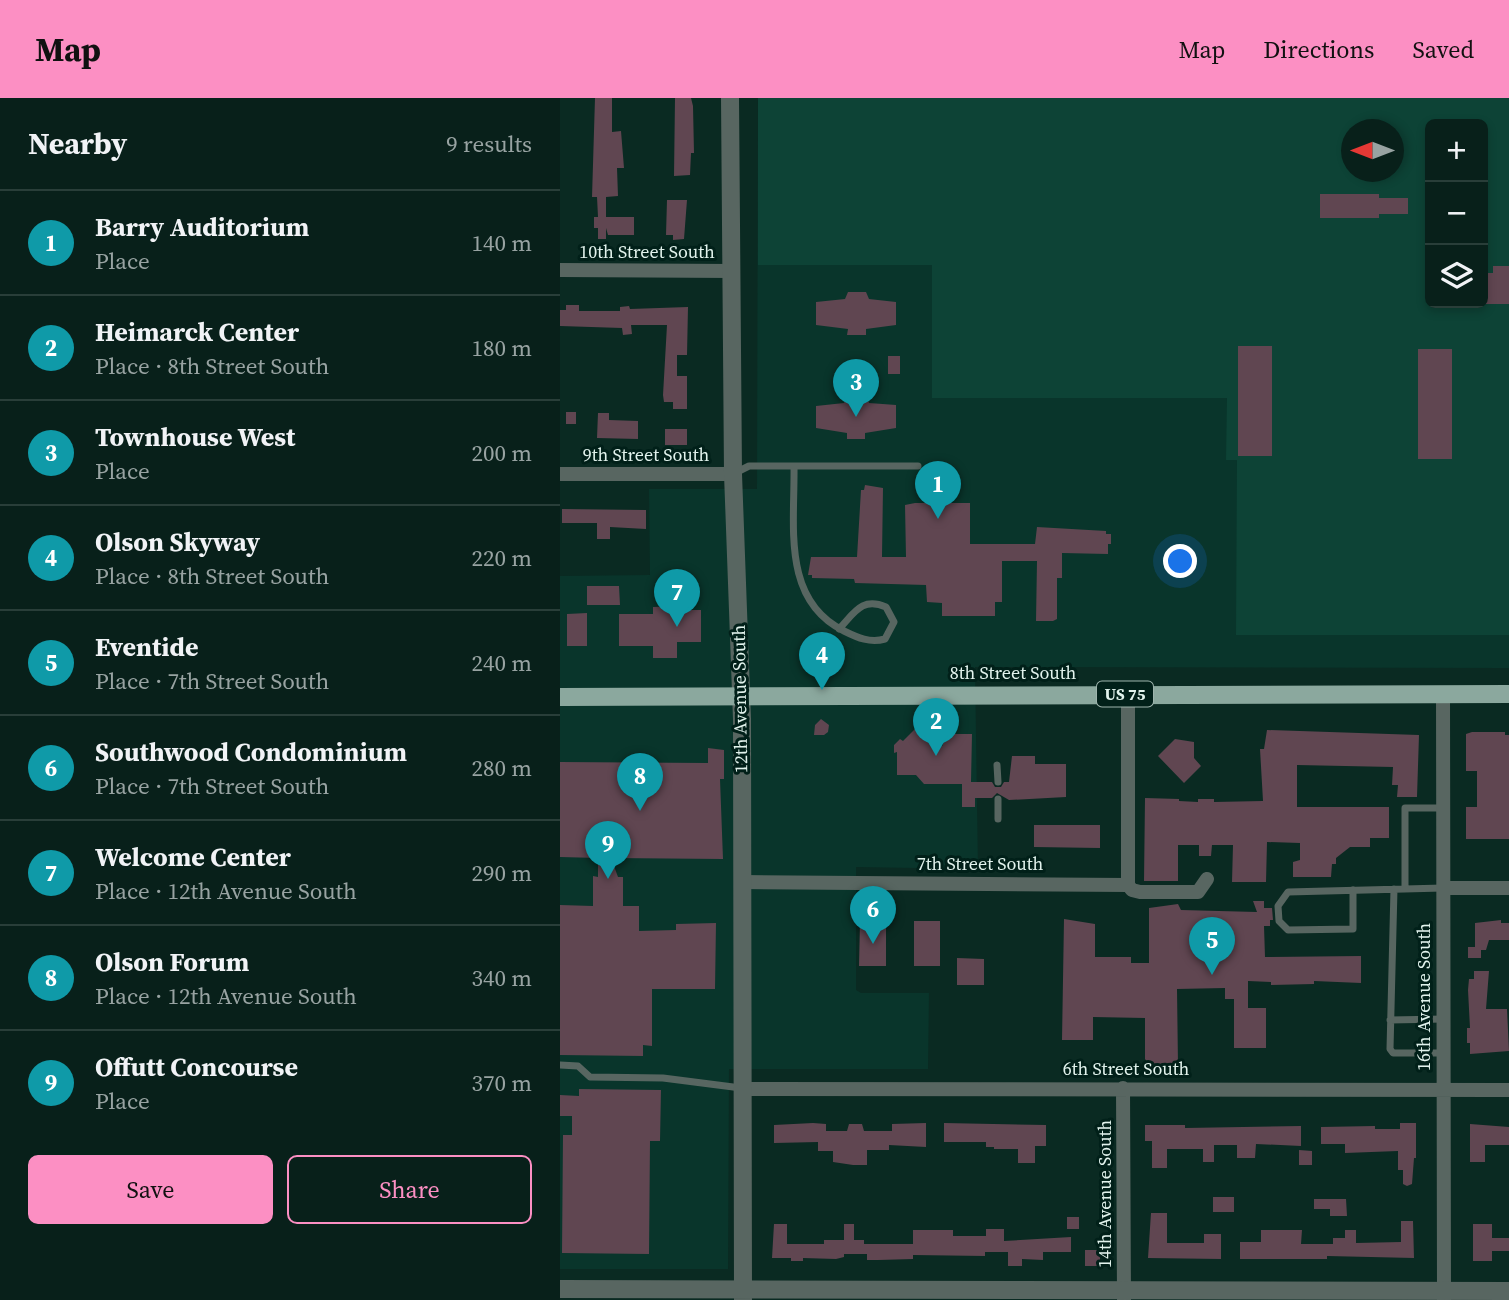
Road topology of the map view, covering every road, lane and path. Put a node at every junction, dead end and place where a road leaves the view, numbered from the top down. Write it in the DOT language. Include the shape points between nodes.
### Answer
graph roads {
  1 [pos="730,98"];
  2 [pos="560,271"];
  3 [pos="733,271"];
  4 [pos="794,466"];
  5 [pos="918,466"];
  6 [pos="560,474"];
  7 [pos="733,474"];
  8 [pos="839,629"];
  9 [pos="1443,693"];
  10 [pos="1128,694"];
  11 [pos="1509,694"];
  12 [pos="741,695"];
  13 [pos="560,697"];
  14 [pos="998,765"];
  15 [pos="998,782"];
  16 [pos="998,799"];
  17 [pos="1443,808"];
  18 [pos="998,819"];
  19 [pos="1208,879"];
  20 [pos="741,882"];
  21 [pos="1128,885"];
  22 [pos="1443,888"];
  23 [pos="1509,888"];
  24 [pos="1394,889"];
  25 [pos="1405,889"];
  26 [pos="1353,890"];
  27 [pos="1444,1019"];
  28 [pos="1390,1020"];
  29 [pos="1444,1053"];
  30 [pos="560,1065"];
  31 [pos="742,1088"];
  32 [pos="1123,1088"];
  33 [pos="1444,1089"];
  34 [pos="1509,1090"];
  35 [pos="560,1289"];
  36 [pos="1509,1292"];
  37 [pos="743,1295"];
  38 [pos="1444,1295"];
  39 [pos="1124,1296"];
  1 -- 3 [label="street, 12th Avenue South"];
  2 -- 3 [label="street, 10th Street South"];
  3 -- 7 [label="street, 12th Avenue South"];
  4 -- 5 [label="lane"];
  4 -- 7 [label="lane" via="749,466"];
  4 -- 8 [label="lane" via="798,579 817,613"];
  6 -- 7 [label="street, 9th Street South"];
  7 -- 12 [label="street, 12th Avenue South"];
  8 -- 8 [label="lane" via="874,642 885,639 894,622 886,607 873,601 863,604"];
  9 -- 10 [label="main road, 8th Street South / US 75"];
  9 -- 11 [label="main road, 8th Street South / US 75"];
  9 -- 17 [label="street, 16th Avenue South"];
  10 -- 12 [label="main road, 8th Street South / US 75"];
  10 -- 21 [label="street"];
  12 -- 13 [label="main road, 8th Street South / US 75"];
  12 -- 20 [label="street, 12th Avenue South"];
  14 -- 15 [label="lane"];
  16 -- 18 [label="lane"];
  17 -- 22 [label="street, 16th Avenue South"];
  17 -- 25 [label="lane" via="1405,807"];
  19 -- 21 [label="street, 7th Street South" via="1198,892 1140,892"];
  20 -- 21 [label="street, 7th Street South"];
  20 -- 31 [label="street, 12th Avenue South"];
  22 -- 23 [label="street"];
  22 -- 25 [label="lane"];
  22 -- 27 [label="street, 16th Avenue South"];
  24 -- 25 [label="lane"];
  24 -- 26 [label="lane"];
  24 -- 28 [label="lane"];
  26 -- 26 [label="lane" via="1286,893 1278,906 1279,921 1286,929 1353,929"];
  27 -- 28 [label="lane"];
  27 -- 29 [label="street, 16th Avenue South"];
  28 -- 29 [label="lane" via="1393,1053"];
  29 -- 33 [label="street, 16th Avenue South"];
  30 -- 31 [label="lane" via="578,1066 590,1077 663,1078"];
  31 -- 32 [label="street, 6th Street South"];
  31 -- 37 [label="street, 12th Avenue South"];
  32 -- 33 [label="street, 6th Street South"];
  32 -- 39 [label="street, 14th Avenue South"];
  33 -- 34 [label="street, 6th Street South"];
  33 -- 38 [label="street, 16th Avenue South"];
  35 -- 37 [label="street"];
  36 -- 38 [label="street"];
  37 -- 39 [label="street"];
  38 -- 39 [label="street"];
}
